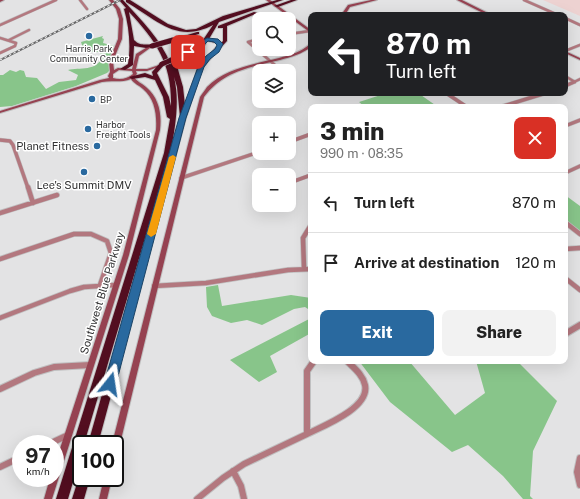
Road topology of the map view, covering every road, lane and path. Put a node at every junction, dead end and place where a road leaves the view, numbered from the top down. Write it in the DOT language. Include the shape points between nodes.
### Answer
graph roads {
  1 [pos="56,0"];
  2 [pos="80,0"];
  3 [pos="295,0"];
  4 [pos="375,0"];
  5 [pos="459,0"];
  6 [pos="524,0"];
  7 [pos="112,1"];
  8 [pos="125,1"];
  9 [pos="287,2"];
  10 [pos="274,4"];
  11 [pos="87,9"];
  12 [pos="288,10"];
  13 [pos="261,11"];
  14 [pos="345,12"];
  15 [pos="484,12"];
  16 [pos="551,12"];
  17 [pos="568,19"];
  18 [pos="218,22"];
  19 [pos="308,24"];
  20 [pos="0,25"];
  21 [pos="225,25"];
  22 [pos="580,25"];
  23 [pos="173,27"];
  24 [pos="213,29"];
  25 [pos="308,29"];
  26 [pos="29,30"];
  27 [pos="308,31"];
  28 [pos="296,33"];
  29 [pos="0,38"];
  30 [pos="9,40"];
  31 [pos="131,40"];
  32 [pos="175,40"];
  33 [pos="207,40"];
  34 [pos="580,45"];
  35 [pos="150,46"];
  36 [pos="308,47"];
  37 [pos="217,50"];
  38 [pos="568,50"];
  39 [pos="116,51"];
  40 [pos="308,52"];
  41 [pos="0,53"];
  42 [pos="568,53"];
  43 [pos="265,56"];
  44 [pos="580,59"];
  45 [pos="272,62"];
  46 [pos="160,65"];
  47 [pos="123,69"];
  48 [pos="134,70"];
  49 [pos="112,72"];
  50 [pos="132,77"];
  51 [pos="568,78"];
  52 [pos="157,79"];
  53 [pos="580,79"];
  54 [pos="113,80"];
  55 [pos="120,80"];
  56 [pos="575,82"];
  57 [pos="568,85"];
  58 [pos="81,87"];
  59 [pos="148,92"];
  60 [pos="450,96"];
  61 [pos="534,96"];
  62 [pos="462,104"];
  63 [pos="508,104"];
  64 [pos="1,111"];
  65 [pos="183,118"];
  66 [pos="580,120"];
  67 [pos="568,125"];
  68 [pos="172,129"];
  69 [pos="308,135"];
  70 [pos="296,139"];
  71 [pos="0,140"];
  72 [pos="252,154"];
  73 [pos="580,166"];
  74 [pos="568,171"];
  75 [pos="308,176"];
  76 [pos="181,178"];
  77 [pos="296,180"];
  78 [pos="57,195"];
  79 [pos="33,203"];
  80 [pos="0,213"];
  81 [pos="568,225"];
  82 [pos="308,231"];
  83 [pos="580,234"];
  84 [pos="580,248"];
  85 [pos="568,249"];
  86 [pos="0,259"];
  87 [pos="304,268"];
  88 [pos="308,268"];
  89 [pos="568,280"];
  90 [pos="100,285"];
  91 [pos="116,285"];
  92 [pos="154,286"];
  93 [pos="580,290"];
  94 [pos="0,318"];
  95 [pos="580,325"];
  96 [pos="568,332"];
  97 [pos="312,364"];
  98 [pos="351,364"];
  99 [pos="90,365"];
  100 [pos="0,389"];
  101 [pos="307,434"];
  102 [pos="69,435"];
  103 [pos="95,435"];
  104 [pos="118,435"];
  105 [pos="64,437"];
  106 [pos="580,458"];
  107 [pos="12,461"];
  108 [pos="0,467"];
  109 [pos="233,471"];
  110 [pos="580,485"];
  111 [pos="81,487"];
  112 [pos="105,487"];
  113 [pos="48,499"];
  114 [pos="62,499"];
  115 [pos="78,499"];
  116 [pos="102,499"];
  117 [pos="197,499"];
  118 [pos="244,499"];
  1 -- 20 [label="street"];
  2 -- 11 [label="street"];
  3 -- 9 [label="highway"];
  4 -- 14 [label="street" via="349,6"];
  5 -- 15 [label="street"];
  6 -- 16 [label="street"];
  7 -- 39 [label="street" via="121,19 121,32"];
  8 -- 23 [label="highway"];
  8 -- 31 [label="highway" via="130,18"];
  8 -- 65 [label="highway" via="163,42 171,57 180,87"];
  8 -- 68 [label="highway" via="158,43 166,59 174,87"];
  9 -- 10 [label="highway"];
  9 -- 12 [label="highway"];
  10 -- 12 [label="street"];
  10 -- 13 [label="highway"];
  10 -- 13 [label="highway"];
  10 -- 18 [label="highway" via="223,18"];
  10 -- 25 [label="street"];
  12 -- 19 [label="street"];
  13 -- 21 [label="highway"];
  17 -- 22 [label="street"];
  18 -- 23 [label="highway" via="195,30 184,31"];
  18 -- 24 [label="highway"];
  21 -- 24 [label="highway"];
  21 -- 37 [label="highway" via="225,41"];
  23 -- 32 [label="highway" via="180,34"];
  24 -- 32 [label="highway"];
  24 -- 33 [label="highway"];
  26 -- 30 [label="street"];
  27 -- 28 [label="street"];
  29 -- 30 [label="street"];
  30 -- 41 [label="street" via="16,44"];
  31 -- 35 [label="highway" via="135,45"];
  31 -- 47 [label="highway" via="130,63"];
  32 -- 35 [label="highway, bridge"];
  33 -- 37 [label="highway" via="218,42 220,45"];
  33 -- 46 [label="highway, bridge" via="199,47"];
  34 -- 38 [label="street"];
  35 -- 48 [label="street" via="137,55"];
  36 -- 45 [label="street"];
  37 -- 65 [label="highway" via="201,67"];
  39 -- 47 [label="street" via="115,64"];
  39 -- 49 [label="street" via="112,54"];
  40 -- 45 [label="street" via="297,57"];
  42 -- 44 [label="street"];
  43 -- 45 [label="street"];
  45 -- 76 [label="street" via="229,76 213,87 201,102"];
  46 -- 48 [label="street" via="148,70"];
  46 -- 52 [label="highway" via="154,72"];
  47 -- 48 [label="street"];
  47 -- 49 [label="street"];
  48 -- 50 [label="street" via="135,74"];
  49 -- 54 [label="street" via="110,76"];
  49 -- 58 [label="street"];
  50 -- 52 [label="highway" via="145,75"];
  50 -- 55 [label="street"];
  50 -- 59 [label="street, Southwest Blue Parkway"];
  51 -- 56 [label="street"];
  52 -- 68 [label="highway" via="168,104"];
  53 -- 56 [label="street"];
  54 -- 55 [label="street"];
  54 -- 58 [label="street" via="103,80"];
  55 -- 59 [label="street" via="135,84"];
  56 -- 57 [label="street"];
  58 -- 64 [label="street"];
  59 -- 91 [label="street, Southwest Blue Parkway" via="158,111 158,130"];
  60 -- 62 [label="street"];
  61 -- 63 [label="street"];
  65 -- 103 [label="highway"];
  66 -- 67 [label="street"];
  68 -- 114 [label="highway" via="167,153"];
  69 -- 70 [label="street"];
  71 -- 79 [label="street" via="12,143"];
  72 -- 76 [label="street"];
  73 -- 74 [label="street"];
  75 -- 77 [label="street"];
  76 -- 92 [label="street"];
  78 -- 79 [label="street"];
  79 -- 80 [label="street"];
  81 -- 83 [label="street"];
  82 -- 87 [label="street" via="304,238"];
  84 -- 85 [label="street"];
  86 -- 90 [label="street" via="74,234 96,235 107,241 111,253"];
  87 -- 88 [label="street"];
  87 -- 92 [label="street" via="201,284"];
  89 -- 93 [label="street"];
  90 -- 91 [label="street"];
  90 -- 94 [label="street" via="70,291"];
  91 -- 99 [label="street, Southwest Blue Parkway"];
  92 -- 104 [label="street"];
  95 -- 96 [label="street"];
  97 -- 101 [label="street" via="307,371"];
  98 -- 101 [label="street" via="365,384 366,390 361,403 353,410"];
  99 -- 100 [label="street" via="54,367 29,375"];
  99 -- 102 [label="street, Southwest Blue Parkway"];
  101 -- 109 [label="street"];
  102 -- 105 [label="street"];
  102 -- 113 [label="street, Southwest Blue Parkway"];
  106 -- 110 [label="street"];
  107 -- 108 [label="street"];
  109 -- 117 [label="street"];
  109 -- 118 [label="street"];
  111 -- 115 [label="highway"];
  112 -- 116 [label="street"];
}
